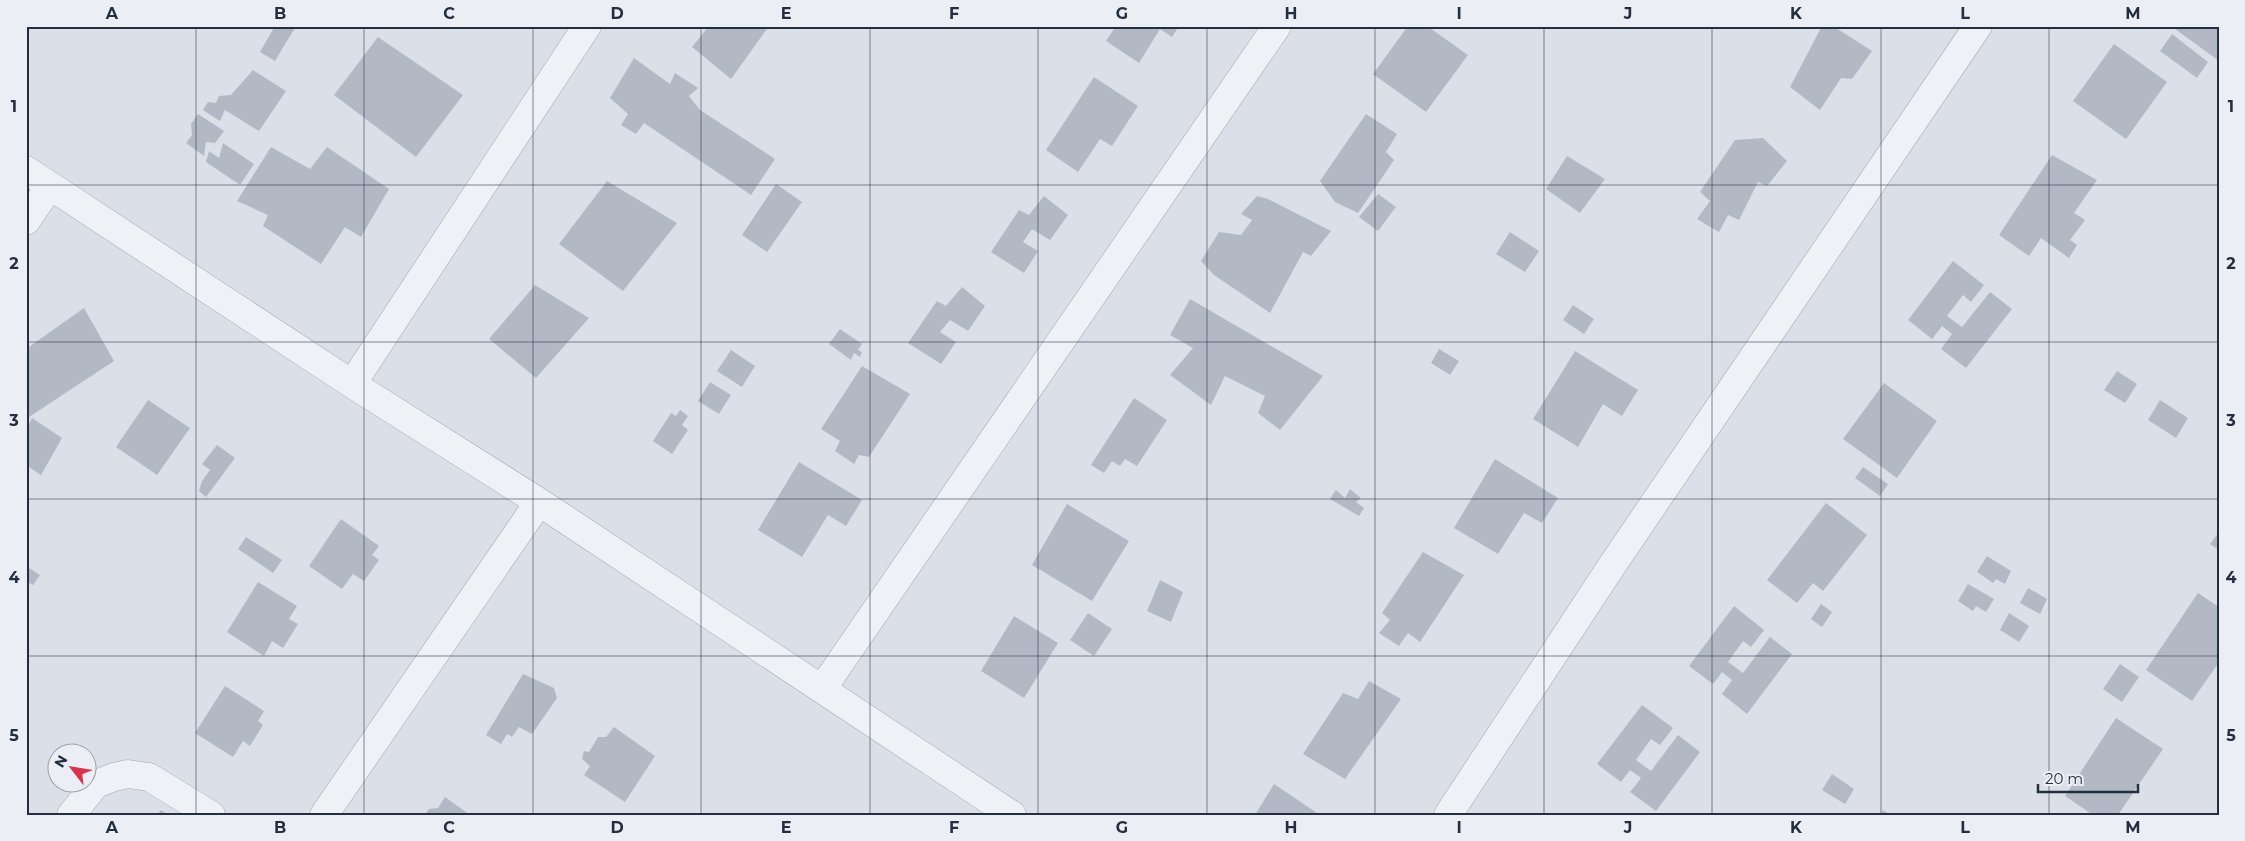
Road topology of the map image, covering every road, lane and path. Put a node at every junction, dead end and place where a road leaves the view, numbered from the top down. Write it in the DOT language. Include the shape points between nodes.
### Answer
graph roads {
  1 [pos="588,26"];
  2 [pos="1277,26"];
  3 [pos="1978,26"];
  4 [pos="26,170"];
  5 [pos="50,186"];
  6 [pos="26,221"];
  7 [pos="352,384"];
  8 [pos="539,502"];
  9 [pos="822,689"];
  10 [pos="71,815"];
  11 [pos="211,815"];
  12 [pos="324,815"];
  13 [pos="1012,815"];
  14 [pos="1448,815"];
  1 -- 7 [label="street"];
  2 -- 9 [label="street"];
  3 -- 14 [label="street" via="1611,567"];
  4 -- 5 [label="street"];
  5 -- 6 [label="street"];
  5 -- 7 [label="street"];
  7 -- 8 [label="street"];
  8 -- 9 [label="street"];
  8 -- 12 [label="street"];
  9 -- 13 [label="street"];
  10 -- 11 [label="street" via="96,784 128,774 149,777"];
}
